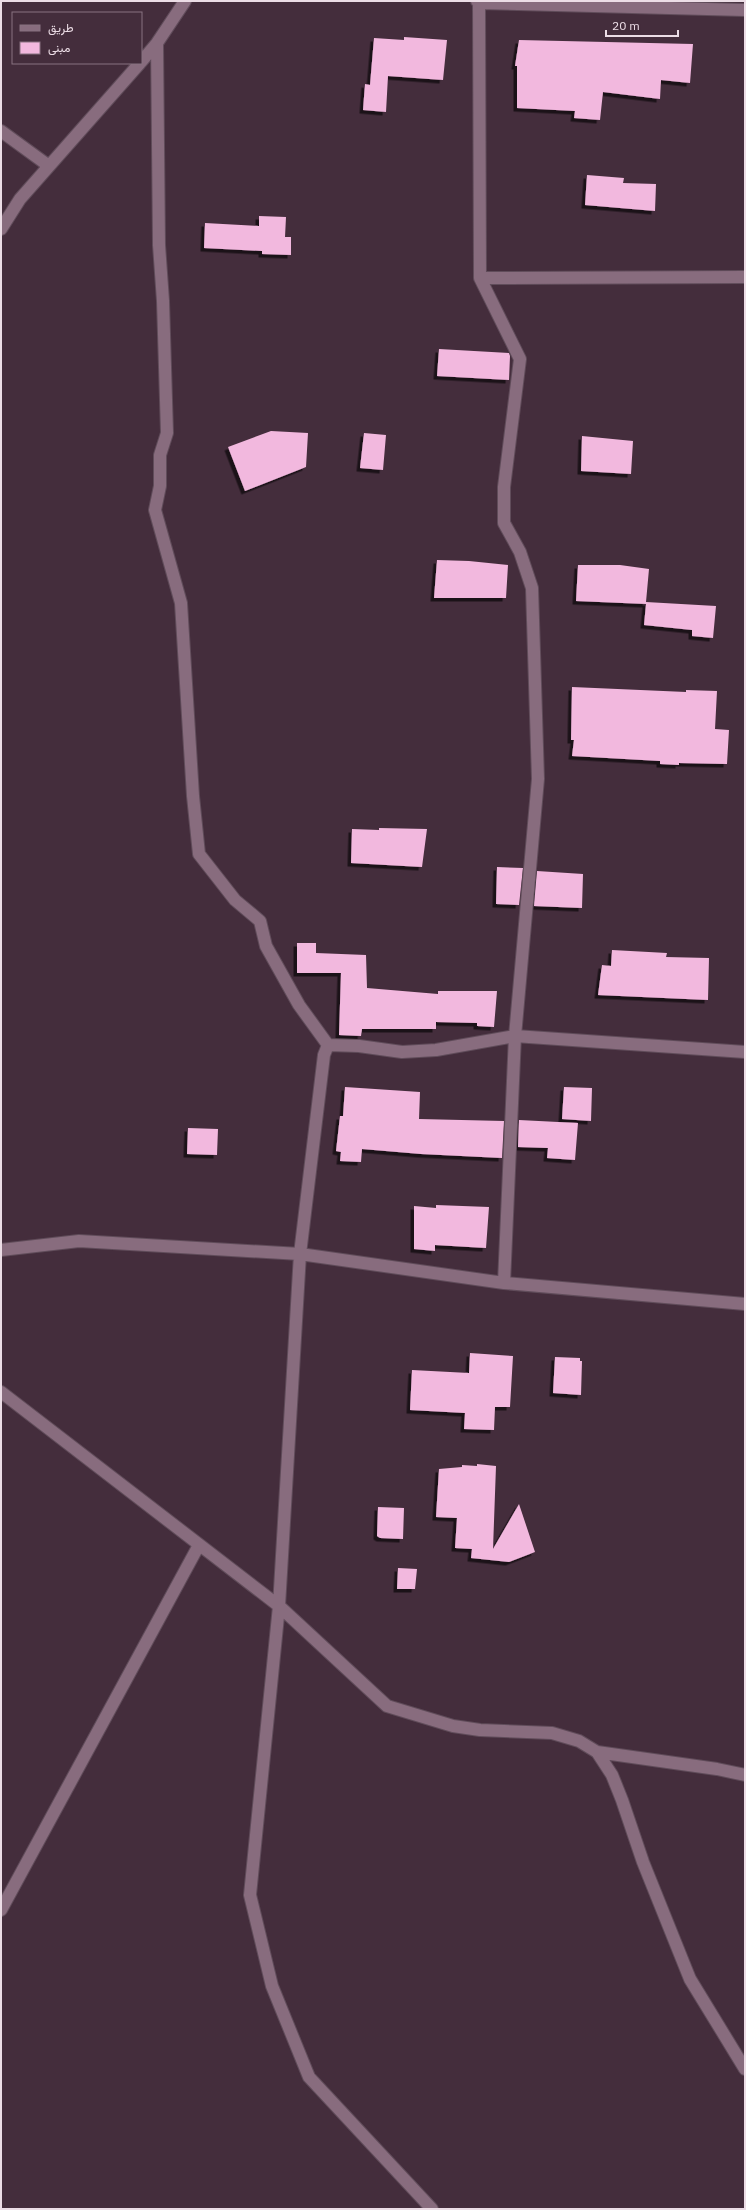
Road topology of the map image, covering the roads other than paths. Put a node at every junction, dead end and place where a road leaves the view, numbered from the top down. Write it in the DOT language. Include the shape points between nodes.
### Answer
graph roads {
  1 [pos="185,1"];
  2 [pos="478,2"];
  3 [pos="745,10"];
  4 [pos="158,44"];
  5 [pos="142,62"];
  6 [pos="140,64"];
  7 [pos="1,131"];
  8 [pos="49,166"];
  9 [pos="1,229"];
  10 [pos="745,277"];
  11 [pos="480,278"];
  12 [pos="515,1036"];
  13 [pos="328,1045"];
  14 [pos="745,1052"];
  15 [pos="1,1250"];
  16 [pos="300,1254"];
  17 [pos="504,1283"];
  18 [pos="745,1304"];
  19 [pos="1,1392"];
  20 [pos="199,1545"];
  21 [pos="279,1606"];
  22 [pos="597,1752"];
  23 [pos="745,1775"];
  24 [pos="1,1910"];
  25 [pos="745,2069"];
  26 [pos="432,2209"];
  1 -- 4 [label="street"];
  2 -- 3 [label="street"];
  2 -- 11 [label="street"];
  4 -- 5 [label="street"];
  4 -- 13 [label="street" via="159,245 167,433 160,455 160,486 155,510 181,603 199,854 235,900 260,921 266,946 299,1005"];
  6 -- 8 [label="street"];
  7 -- 8 [label="street"];
  8 -- 9 [label="street" via="20,199"];
  10 -- 11 [label="street"];
  11 -- 12 [label="street" via="520,359 504,488 504,523 520,552 532,588 534,624 538,779"];
  12 -- 13 [label="street" via="436,1050 402,1052 360,1046"];
  12 -- 14 [label="street"];
  12 -- 17 [label="street"];
  13 -- 16 [label="street" via="324,1055"];
  15 -- 16 [label="street" via="79,1241"];
  16 -- 17 [label="street"];
  16 -- 21 [label="street"];
  17 -- 18 [label="street"];
  19 -- 20 [label="street"];
  20 -- 21 [label="street"];
  20 -- 24 [label="street"];
  21 -- 22 [label="street" via="387,1706 453,1726 480,1730 552,1733 579,1741"];
  21 -- 26 [label="street" via="250,1895 272,1986 309,2077"];
  22 -- 23 [label="street"];
  22 -- 25 [label="street" via="612,1775 620,1794 643,1862 690,1979"];
}
